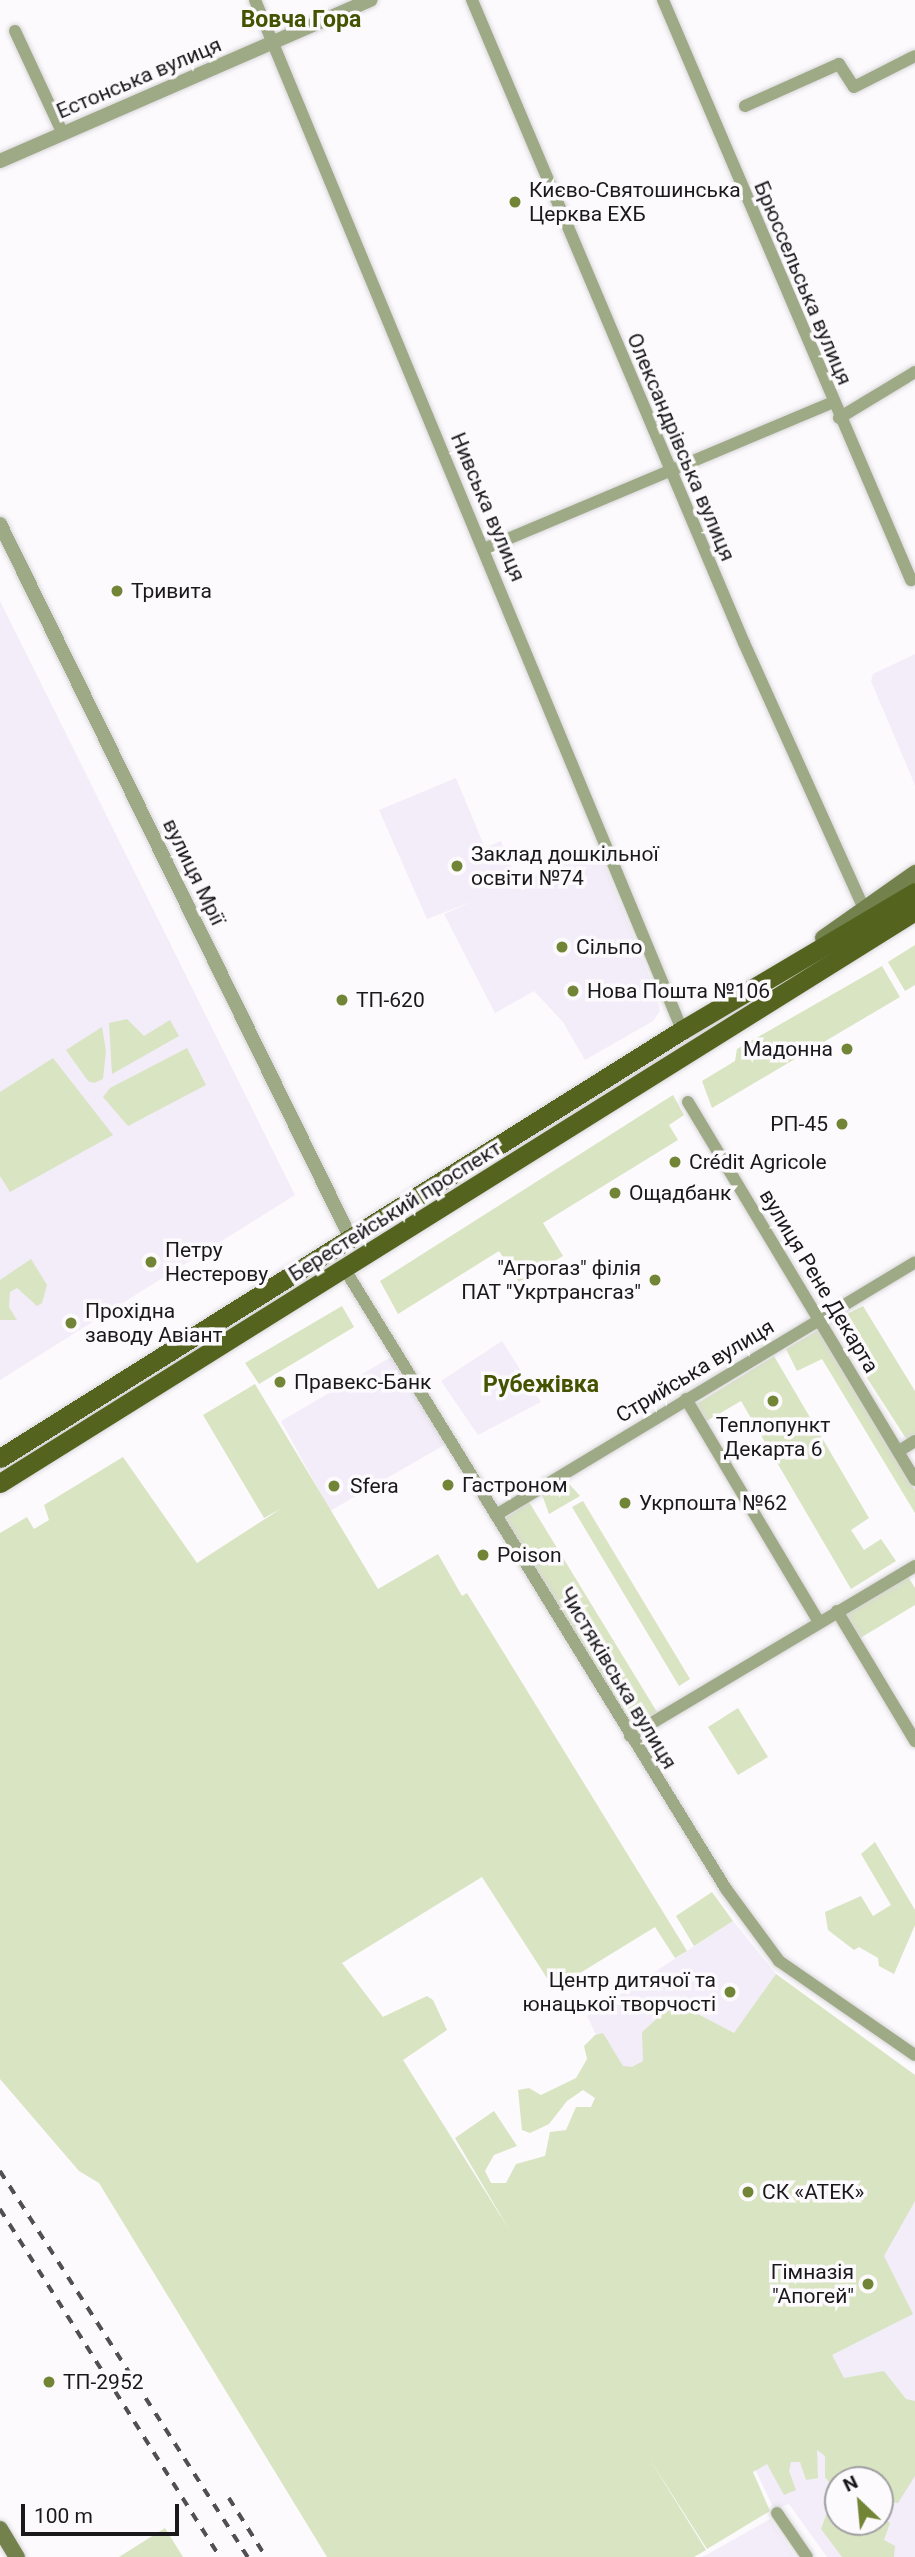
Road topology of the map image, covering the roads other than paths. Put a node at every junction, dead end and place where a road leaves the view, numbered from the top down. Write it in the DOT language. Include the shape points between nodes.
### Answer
graph roads {
  1 [pos="255,0"];
  2 [pos="371,0"];
  3 [pos="472,0"];
  4 [pos="663,0"];
  5 [pos="15,32"];
  6 [pos="273,43"];
  7 [pos="915,56"];
  8 [pos="745,106"];
  9 [pos="63,134"];
  10 [pos="0,161"];
  11 [pos="915,372"];
  12 [pos="832,403"];
  13 [pos="839,418"];
  14 [pos="669,470"];
  15 [pos="0,524"];
  16 [pos="484,549"];
  17 [pos="911,571"];
  18 [pos="915,873"];
  19 [pos="915,892"];
  20 [pos="915,911"];
  21 [pos="877,916"];
  22 [pos="915,922"];
  23 [pos="814,978"];
  24 [pos="682,1030"];
  25 [pos="688,1102"];
  26 [pos="351,1239"];
  27 [pos="915,1262"];
  28 [pos="344,1268"];
  29 [pos="820,1319"];
  30 [pos="686,1399"];
  31 [pos="915,1441"];
  32 [pos="899,1451"];
  33 [pos="0,1458"];
  34 [pos="915,1480"];
  35 [pos="0,1483"];
  36 [pos="496,1515"];
  37 [pos="915,1566"];
  38 [pos="837,1611"];
  39 [pos="819,1622"];
  40 [pos="630,1736"];
  41 [pos="915,1741"];
  42 [pos="915,2055"];
  43 [pos="777,2513"];
  44 [pos="0,2529"];
  45 [pos="17,2557"];
  46 [pos="807,2557"];
  1 -- 6 [label="street, Нивська вулиця"];
  2 -- 6 [label="street, Естонська вулиця"];
  3 -- 14 [label="street, Олександрівська вулиця"];
  4 -- 12 [label="street, Брюссельська вулиця"];
  5 -- 9 [label="street"];
  6 -- 9 [label="street, Естонська вулиця"];
  6 -- 16 [label="street, Нивська вулиця"];
  7 -- 8 [label="street" via="855,87 839,64"];
  9 -- 10 [label="street, Естонська вулиця"];
  11 -- 13 [label="street"];
  12 -- 13 [label="street, Брюссельська вулиця"];
  12 -- 14 [label="street"];
  13 -- 17 [label="street, Брюссельська вулиця"];
  14 -- 16 [label="street"];
  14 -- 21 [label="street, Олександрівська вулиця"];
  15 -- 26 [label="street, вулиця Мрії"];
  16 -- 24 [label="street, Нивська вулиця"];
  18 -- 21 [label="main road, Берестейський проспект"];
  19 -- 21 [label="main road, Берестейський проспект"];
  20 -- 21 [label="main road, Берестейський проспект"];
  21 -- 23 [label="main road, Берестейський проспект"];
  21 -- 24 [label="main road, Берестейський проспект"];
  22 -- 23 [label="main road, Берестейський проспект"];
  23 -- 28 [label="main road, Берестейський проспект"];
  24 -- 26 [label="main road, Берестейський проспект"];
  25 -- 29 [label="street, вулиця Рене Декарта"];
  26 -- 33 [label="main road, Берестейський проспект"];
  27 -- 29 [label="street, Стрийська вулиця"];
  28 -- 35 [label="main road, Берестейський проспект"];
  28 -- 36 [label="street, Чистяківська вулиця"];
  29 -- 30 [label="street, Стрийська вулиця"];
  29 -- 32 [label="street, вулиця Рене Декарта"];
  30 -- 36 [label="street, Стрийська вулиця"];
  30 -- 39 [label="street"];
  31 -- 32 [label="street"];
  32 -- 34 [label="street, вулиця Рене Декарта"];
  36 -- 40 [label="street, Чистяківська вулиця"];
  37 -- 38 [label="street"];
  38 -- 39 [label="street"];
  38 -- 41 [label="street"];
  39 -- 40 [label="street"];
  40 -- 42 [label="street, Чистяківська вулиця" via="726,1889 779,1961"];
  43 -- 46 [label="street"];
  44 -- 45 [label="main road"];
}
